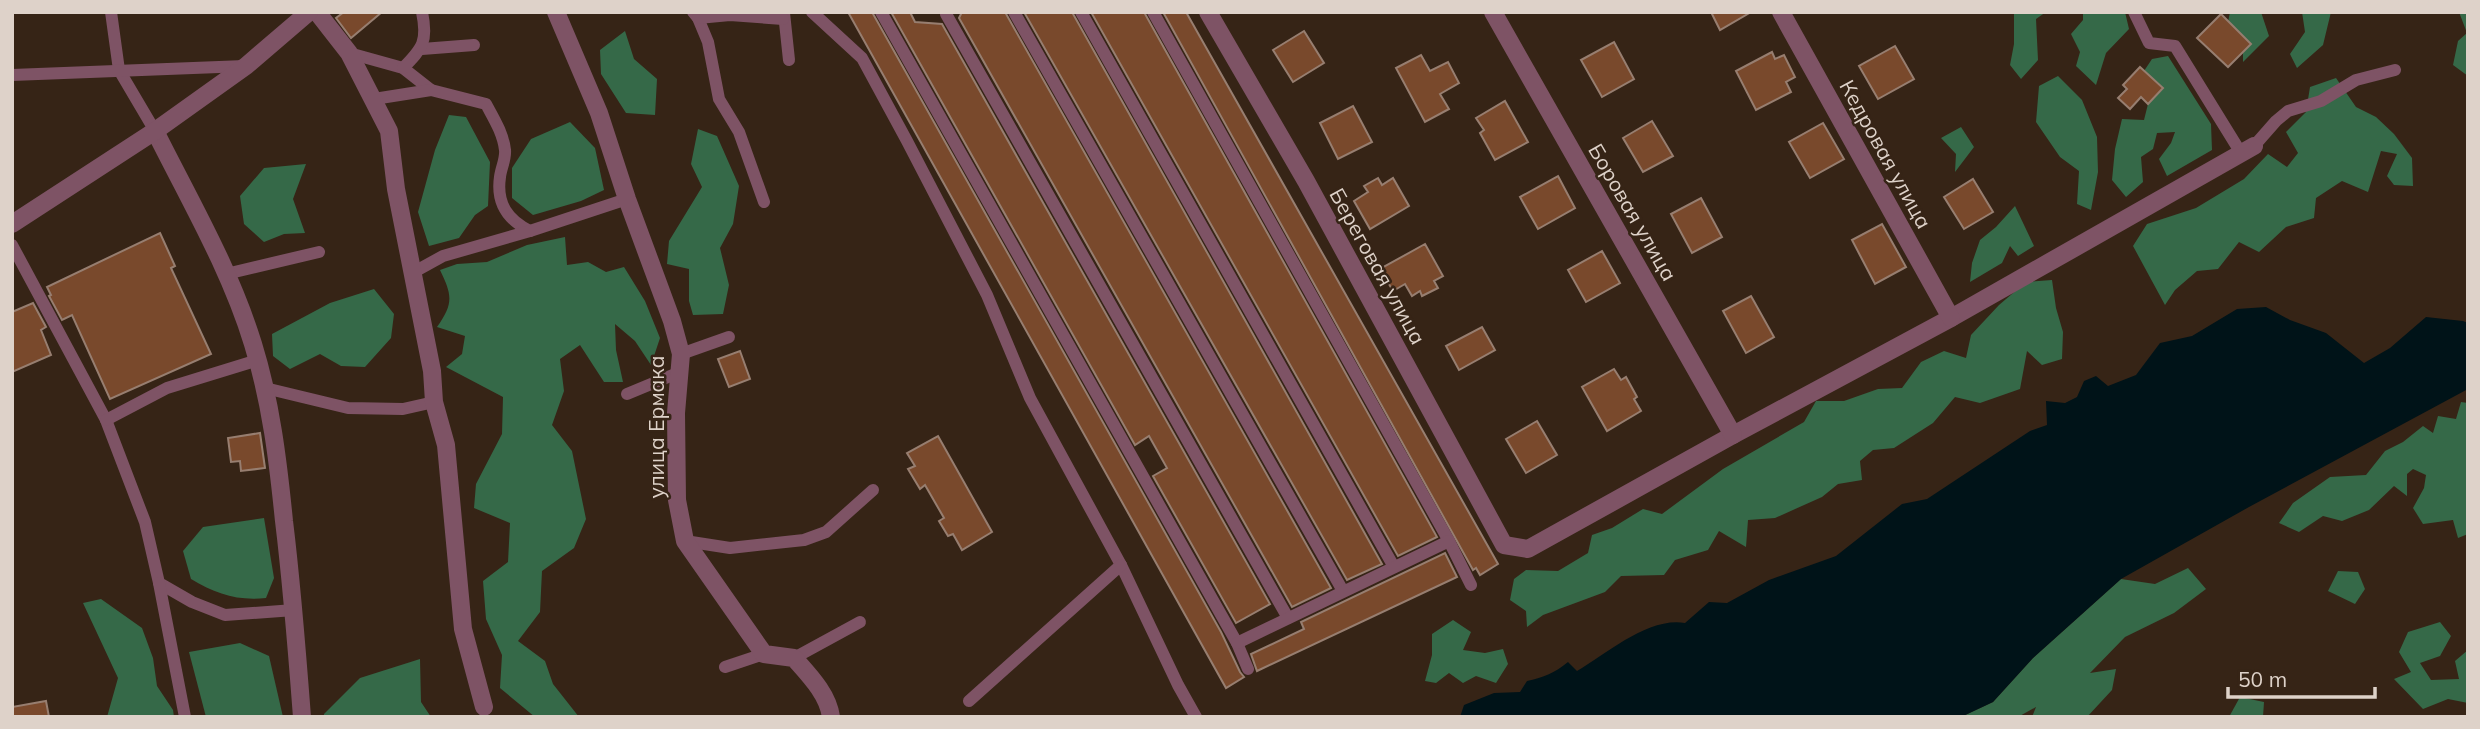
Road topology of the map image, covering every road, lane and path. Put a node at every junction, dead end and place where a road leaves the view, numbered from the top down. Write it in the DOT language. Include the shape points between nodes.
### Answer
graph roads {
  1 [pos="111,12"];
  2 [pos="309,12"];
  3 [pos="317,12"];
  4 [pos="422,12"];
  5 [pos="556,12"];
  6 [pos="812,12"];
  7 [pos="881,12"];
  8 [pos="1014,12"];
  9 [pos="1081,12"];
  10 [pos="1153,12"];
  11 [pos="1208,12"];
  12 [pos="1493,12"];
  13 [pos="1781,12"];
  14 [pos="2134,12"];
  15 [pos="945,13"];
  16 [pos="696,15"];
  17 [pos="784,15"];
  18 [pos="474,45"];
  19 [pos="422,49"];
  20 [pos="349,54"];
  21 [pos="789,60"];
  22 [pos="246,66"];
  23 [pos="403,68"];
  24 [pos="119,70"];
  25 [pos="2395,70"];
  26 [pos="12,75"];
  27 [pos="431,90"];
  28 [pos="374,99"];
  29 [pos="155,131"];
  30 [pos="2248,149"];
  31 [pos="627,199"];
  32 [pos="764,202"];
  33 [pos="12,224"];
  34 [pos="530,231"];
  35 [pos="12,245"];
  36 [pos="319,252"];
  37 [pos="414,272"];
  38 [pos="226,274"];
  39 [pos="1951,318"];
  40 [pos="729,337"];
  41 [pos="258,360"];
  42 [pos="681,363"];
  43 [pos="265,388"];
  44 [pos="627,394"];
  45 [pos="434,402"];
  46 [pos="106,420"];
  47 [pos="1733,435"];
  48 [pos="873,490"];
  49 [pos="685,541"];
  50 [pos="1449,541"];
  51 [pos="1121,565"];
  52 [pos="1394,567"];
  53 [pos="159,583"];
  54 [pos="1471,584"];
  55 [pos="1343,592"];
  56 [pos="294,610"];
  57 [pos="1288,618"];
  58 [pos="860,622"];
  59 [pos="1237,643"];
  60 [pos="764,654"];
  61 [pos="794,658"];
  62 [pos="725,667"];
  63 [pos="1248,669"];
  64 [pos="969,701"];
  65 [pos="484,707"];
  66 [pos="185,717"];
  67 [pos="302,717"];
  68 [pos="831,717"];
  69 [pos="1196,717"];
  1 -- 24 [label="lane"];
  2 -- 22 [label="street"];
  3 -- 20 [label="street"];
  4 -- 19 [label="lane"];
  5 -- 31 [label="street, улица Ермака" via="599,113"];
  6 -- 51 [label="lane" via="862,58 982,283 1030,398"];
  7 -- 59 [label="lane"];
  8 -- 55 [label="lane"];
  9 -- 52 [label="lane"];
  10 -- 50 [label="lane"];
  11 -- 47 [label="street, Береговая улица" via="1306,181 1504,545 1528,549"];
  12 -- 47 [label="street, Боровая улица"];
  13 -- 39 [label="street, Кедровая улица"];
  14 -- 30 [label="lane" via="2149,43 2175,46"];
  15 -- 57 [label="lane"];
  16 -- 17 [label="lane"];
  16 -- 32 [label="lane" via="708,42 719,99 739,132"];
  17 -- 21 [label="lane"];
  18 -- 19 [label="lane"];
  19 -- 23 [label="lane"];
  20 -- 23 [label="lane"];
  20 -- 28 [label="street"];
  22 -- 24 [label="lane"];
  22 -- 29 [label="street"];
  23 -- 27 [label="lane"];
  24 -- 26 [label="lane"];
  24 -- 29 [label="lane"];
  25 -- 30 [label="lane" via="2356,80 2321,101 2288,111"];
  27 -- 28 [label="lane"];
  27 -- 34 [label="lane" via="486,104 506,153 499,180 502,205 513,222"];
  28 -- 37 [label="street" via="389,131"];
  29 -- 33 [label="street"];
  29 -- 38 [label="street"];
  30 -- 39 [label="street"];
  31 -- 34 [label="lane"];
  31 -- 42 [label="street, улица Ермака" via="672,321"];
  34 -- 37 [label="lane" via="443,256"];
  35 -- 46 [label="lane"];
  36 -- 38 [label="lane"];
  37 -- 45 [label="street"];
  38 -- 41 [label="street"];
  39 -- 47 [label="street"];
  40 -- 42 [label="lane"];
  41 -- 43 [label="street"];
  41 -- 46 [label="lane" via="167,388"];
  42 -- 44 [label="lane"];
  42 -- 49 [label="street, улица Ермака" via="676,413 677,500"];
  43 -- 45 [label="lane" via="348,408 403,409"];
  43 -- 56 [label="street" via="275,435"];
  45 -- 65 [label="street" via="446,445 463,629"];
  46 -- 53 [label="lane" via="145,522"];
  48 -- 49 [label="lane" via="827,532 804,540 730,548"];
  49 -- 60 [label="street, улица Ермака"];
  50 -- 52 [label="lane"];
  50 -- 54 [label="lane"];
  51 -- 64 [label="lane"];
  51 -- 69 [label="lane"];
  52 -- 55 [label="lane"];
  53 -- 56 [label="lane" via="225,615"];
  53 -- 66 [label="lane"];
  55 -- 57 [label="lane"];
  56 -- 67 [label="street"];
  57 -- 59 [label="lane"];
  58 -- 61 [label="lane"];
  59 -- 63 [label="lane"];
  60 -- 61 [label="street"];
  60 -- 62 [label="lane"];
  61 -- 68 [label="street" via="816,683"];
}
